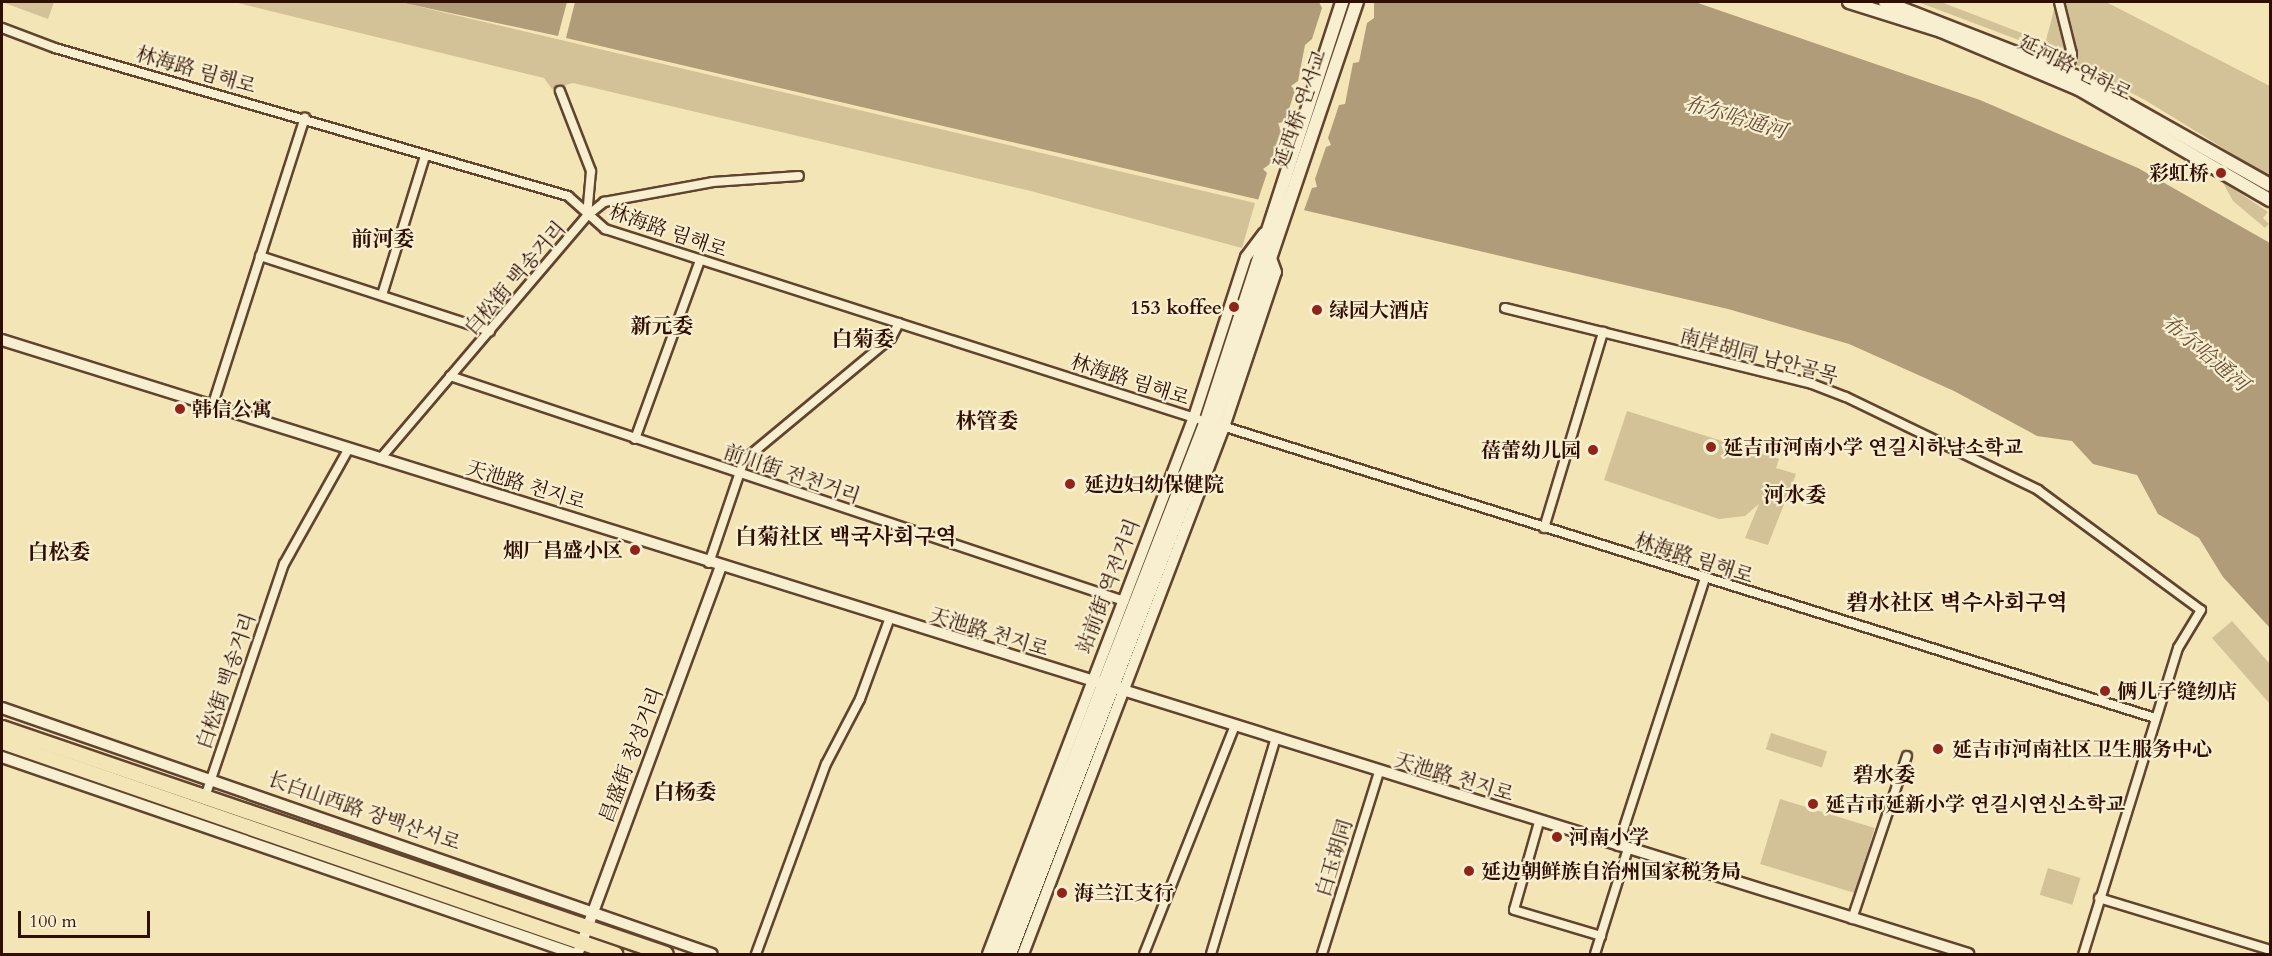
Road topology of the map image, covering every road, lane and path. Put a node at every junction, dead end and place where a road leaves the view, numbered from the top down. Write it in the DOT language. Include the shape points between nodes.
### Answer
graph roads {
  1 [pos="1342,2"];
  2 [pos="1357,2"];
  3 [pos="1849,2"];
  4 [pos="1885,2"];
  5 [pos="2059,2"];
  6 [pos="2,28"];
  7 [pos="2068,73"];
  8 [pos="560,91"];
  9 [pos="305,118"];
  10 [pos="425,156"];
  11 [pos="799,176"];
  12 [pos="2270,185"];
  13 [pos="2271,200"];
  14 [pos="587,216"];
  15 [pos="1281,228"];
  16 [pos="1266,229"];
  17 [pos="260,256"];
  18 [pos="700,260"];
  19 [pos="382,295"];
  20 [pos="1504,308"];
  21 [pos="899,323"];
  22 [pos="490,331"];
  23 [pos="1603,332"];
  24 [pos="2,340"];
  25 [pos="450,376"];
  26 [pos="212,407"];
  27 [pos="1210,422"];
  28 [pos="636,439"];
  29 [pos="348,450"];
  30 [pos="380,459"];
  31 [pos="737,472"];
  32 [pos="1544,528"];
  33 [pos="709,563"];
  34 [pos="720,568"];
  35 [pos="1706,579"];
  36 [pos="1124,601"];
  37 [pos="889,620"];
  38 [pos="1107,688"];
  39 [pos="2,708"];
  40 [pos="2155,718"];
  41 [pos="2,728"];
  42 [pos="1234,728"];
  43 [pos="1275,740"];
  44 [pos="2,742"];
  45 [pos="1907,756"];
  46 [pos="2,757"];
  47 [pos="1379,772"];
  48 [pos="211,779"];
  49 [pos="205,797"];
  50 [pos="1539,822"];
  51 [pos="1623,848"];
  52 [pos="2099,898"];
  53 [pos="591,910"];
  54 [pos="1852,919"];
  55 [pos="587,927"];
  56 [pos="1601,936"];
  57 [pos="2271,950"];
  58 [pos="578,951"];
  59 [pos="615,954"];
  60 [pos="666,954"];
  61 [pos="712,954"];
  62 [pos="756,954"];
  63 [pos="988,954"];
  64 [pos="998,954"];
  65 [pos="1010,954"];
  66 [pos="1023,954"];
  67 [pos="1144,954"];
  68 [pos="1211,954"];
  69 [pos="1322,954"];
  70 [pos="1595,954"];
  71 [pos="1968,954"];
  72 [pos="2083,954"];
  1 -- 16 [label="main road, 延西桥 연서교"];
  2 -- 15 [label="main road, 延西桥 연서교"];
  3 -- 13 [label="main road, 延河路 연하로" via="1941,31 2079,89"];
  4 -- 7 [label="main road, 延河路 연하로"];
  5 -- 7 [label="street" via="2072,54"];
  6 -- 9 [label="street, 林海路 림해로"];
  7 -- 12 [label="main road, 延河路 연하로"];
  8 -- 14 [label="street, 白松街 백송거리" via="591,171"];
  9 -- 10 [label="street, 林海路 림해로"];
  9 -- 17 [label="street"];
  10 -- 14 [label="street, 林海路 림해로" via="568,196"];
  10 -- 19 [label="street"];
  11 -- 14 [label="street" via="713,182 615,200 599,204"];
  14 -- 18 [label="street, 林海路 림해로" via="605,229"];
  14 -- 22 [label="street, 白松街 백송거리"];
  15 -- 27 [label="main road, 站前街 역전거리"];
  16 -- 27 [label="main road, 站前街 역전거리"];
  17 -- 19 [label="street"];
  17 -- 26 [label="street"];
  18 -- 21 [label="street, 林海路 림해로"];
  18 -- 28 [label="street"];
  19 -- 22 [label="street"];
  20 -- 23 [label="street, 南岸胡同 남안골목"];
  21 -- 27 [label="street, 林海路 림해로"];
  21 -- 31 [label="street" via="891,338 749,456"];
  22 -- 25 [label="street, 白松街 백송거리"];
  23 -- 32 [label="street"];
  23 -- 40 [label="street, 南岸胡同 남안골목" via="1812,384 1906,423 2038,490 2202,610 2184,634"];
  24 -- 26 [label="street, 天池路 천지로"];
  25 -- 28 [label="street, 前川街 전천거리"];
  25 -- 30 [label="street, 白松街 백송거리"];
  26 -- 29 [label="street, 天池路 천지로"];
  27 -- 32 [label="street, 林海路 림해로"];
  27 -- 36 [label="street, 站前街 역전거리"];
  27 -- 38 [label="main road, 站前街 역전거리"];
  28 -- 31 [label="street, 前川街 전천거리"];
  29 -- 30 [label="street, 天池路 천지로"];
  29 -- 48 [label="street, 白松街 백송거리" via="284,564"];
  30 -- 33 [label="street, 天池路 천지로"];
  31 -- 33 [label="street"];
  31 -- 36 [label="street, 前川街 전천거리"];
  32 -- 35 [label="street, 林海路 림해로"];
  33 -- 34 [label="street, 天池路 천지로"];
  34 -- 37 [label="street, 天池路 천지로"];
  34 -- 53 [label="street, 昌盛街 창성거리"];
  35 -- 40 [label="street, 林海路 림해로"];
  35 -- 51 [label="street"];
  36 -- 38 [label="street, 站前街 역전거리"];
  37 -- 38 [label="street, 天池路 천지로"];
  37 -- 62 [label="street" via="860,699 826,764"];
  38 -- 42 [label="street, 天池路 천지로"];
  38 -- 63 [label="street, 站前街 역전거리"];
  38 -- 64 [label="main road, 站前街 역전거리"];
  38 -- 65 [label="main road, 站前街 역전거리"];
  38 -- 66 [label="street, 站前街 역전거리"];
  39 -- 48 [label="street, 长白山西路 장백산서로"];
  40 -- 52 [label="street"];
  41 -- 49 [label="main road, 长白山西路 장백산서로"];
  42 -- 43 [label="street, 天池路 천지로"];
  42 -- 67 [label="street"];
  43 -- 47 [label="street, 天池路 천지로"];
  43 -- 68 [label="street"];
  44 -- 58 [label="main road"];
  45 -- 54 [label="street"];
  46 -- 58 [label="street"];
  47 -- 50 [label="street, 天池路 천지로"];
  47 -- 69 [label="street, 白玉胡同"];
  48 -- 49 [label="street, 白松街 백송거리"];
  48 -- 53 [label="street, 长白山西路 장백산서로"];
  49 -- 55 [label="main road, 长白山西路 장백산서로"];
  50 -- 51 [label="street, 天池路 천지로"];
  50 -- 56 [label="street" via="1514,910"];
  51 -- 54 [label="street, 天池路 천지로"];
  51 -- 56 [label="street"];
  52 -- 57 [label="street"];
  52 -- 72 [label="street"];
  53 -- 55 [label="street, 昌盛街 창성거리"];
  53 -- 61 [label="street, 长白山西路 장백산서로"];
  54 -- 71 [label="street, 天池路 천지로"];
  55 -- 58 [label="street, 昌盛街 창성거리"];
  55 -- 60 [label="main road, 长白山西路 장백산서로"];
  56 -- 70 [label="street"];
  58 -- 59 [label="main road"];
}
